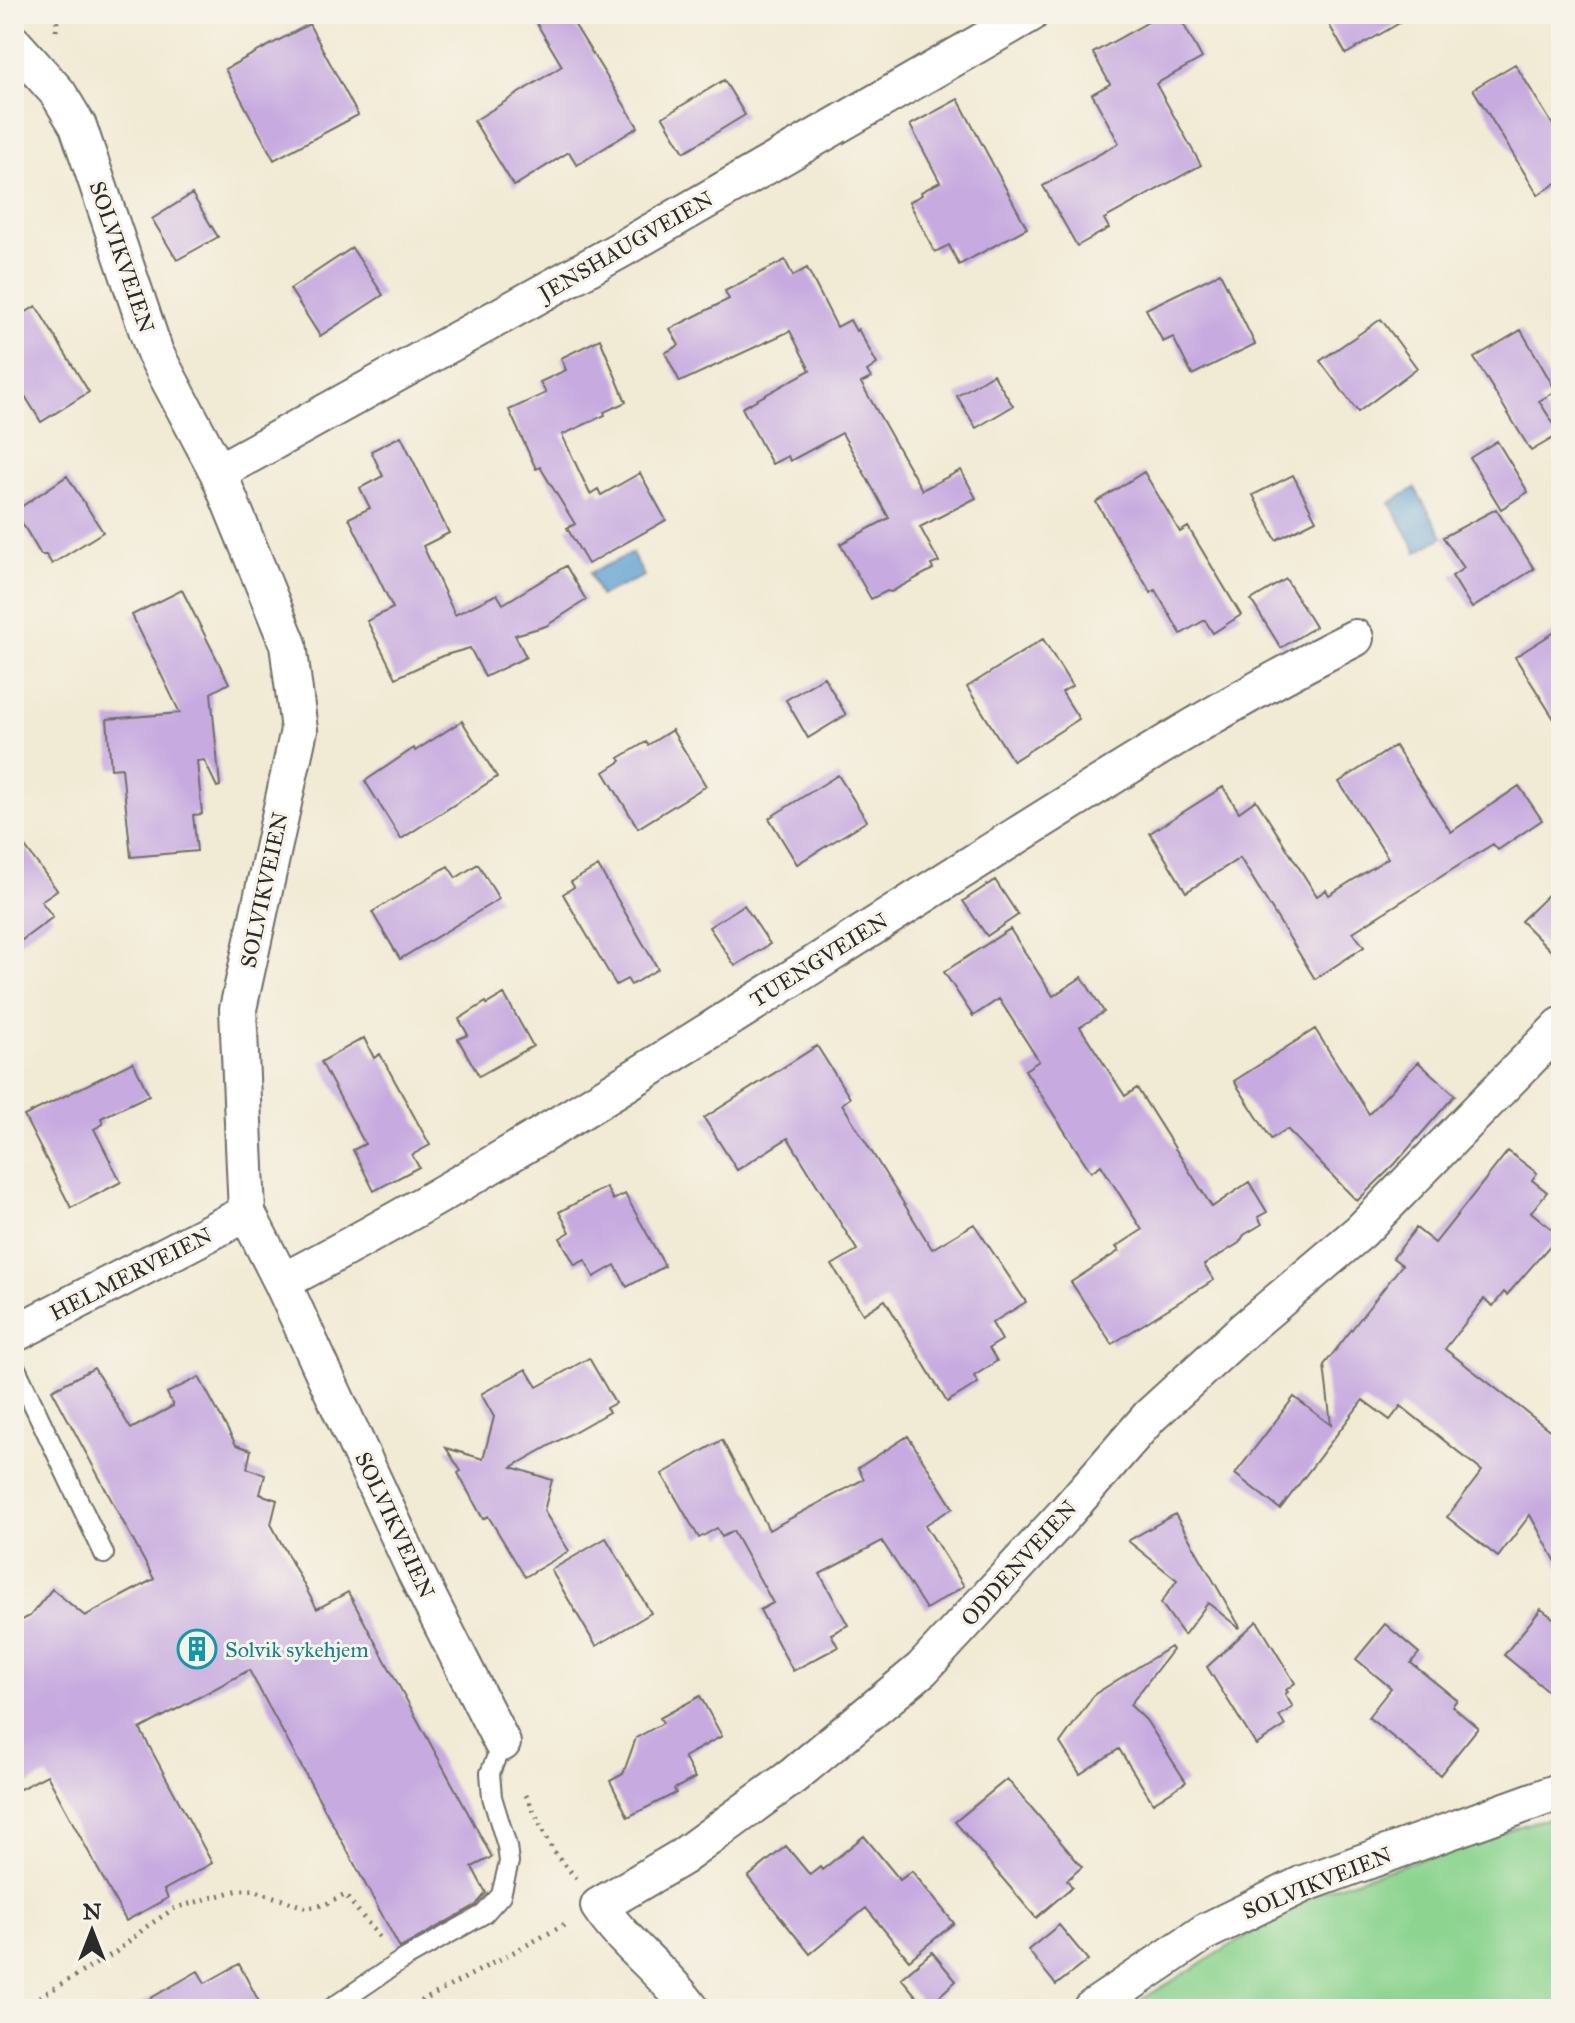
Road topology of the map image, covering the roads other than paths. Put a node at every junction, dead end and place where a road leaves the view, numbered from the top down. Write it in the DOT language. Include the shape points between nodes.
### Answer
graph roads {
  1 [pos="1030,14"];
  2 [pos="14,44"];
  3 [pos="218,472"];
  4 [pos="1355,638"];
  5 [pos="1561,1026"];
  6 [pos="247,1213"];
  7 [pos="282,1282"];
  8 [pos="14,1334"];
  9 [pos="14,1364"];
  10 [pos="104,1554"];
  11 [pos="502,1743"];
  12 [pos="1561,1791"];
  13 [pos="330,2009"];
  14 [pos="691,2009"];
  15 [pos="1091,2009"];
  1 -- 3 [label="street, JENSHAUGVEIEN" via="620,250"];
  2 -- 3 [label="street, SOLVIKVEIEN" via="58,93 78,126 155,353"];
  3 -- 6 [label="street, SOLVIKVEIEN" via="288,644 299,730 238,1009"];
  4 -- 7 [label="street, TUENGVEIEN" via="1151,751 574,1113"];
  5 -- 14 [label="street, ODDENVEIEN" via="1361,1231 1150,1416 922,1669 793,1776 682,1857 599,1906"];
  6 -- 7 [label="street, SOLVIKVEIEN"];
  6 -- 8 [label="street, HELMERVEIEN"];
  7 -- 11 [label="street, SOLVIKVEIEN" via="415,1571"];
  9 -- 10 [label="lane"];
  11 -- 13 [label="lane" via="490,1773 509,1862 501,1895 484,1914"];
  12 -- 15 [label="street, SOLVIKVEIEN" via="1303,1884 1205,1932"];
}
